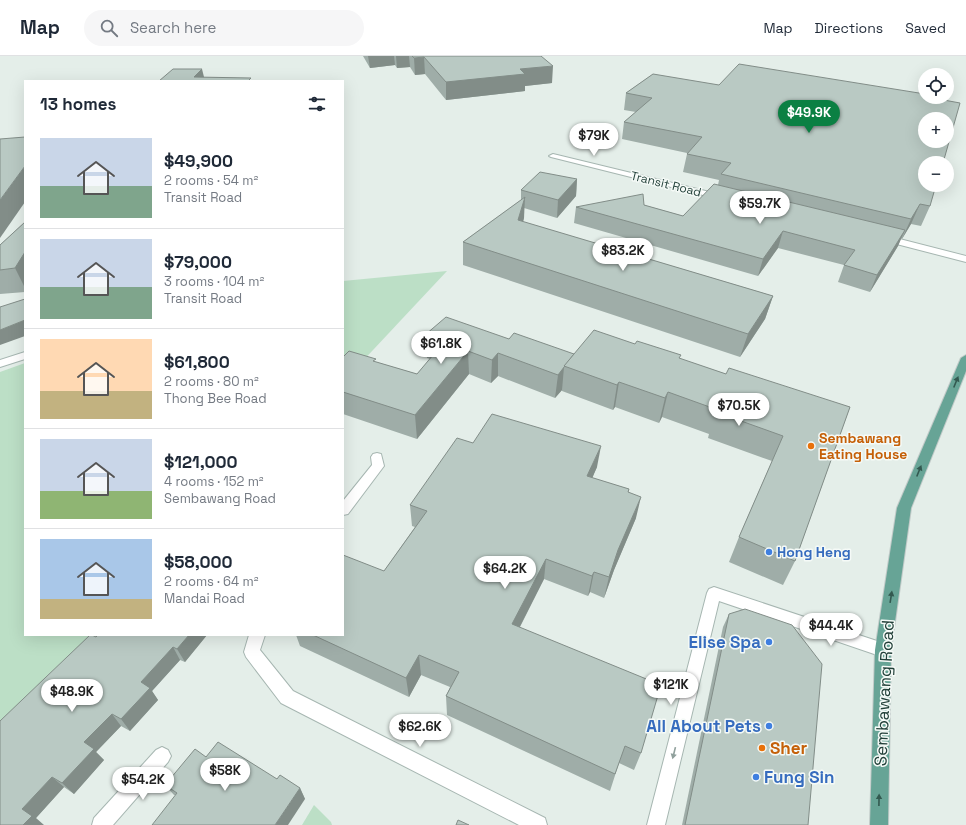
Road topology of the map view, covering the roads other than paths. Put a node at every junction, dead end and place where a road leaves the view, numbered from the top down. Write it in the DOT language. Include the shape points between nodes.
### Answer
graph roads {
  1 [pos="553,156"];
  2 [pos="725,199"];
  3 [pos="874,236"];
  4 [pos="966,259"];
  5 [pos="24,355"];
  6 [pos="966,358"];
  7 [pos="0,364"];
  8 [pos="377,457"];
  9 [pos="344,509"];
  10 [pos="257,636"];
  11 [pos="883,650"];
  12 [pos="162,756"];
  13 [pos="101,825"];
  14 [pos="538,825"];
  15 [pos="656,825"];
  16 [pos="879,825"];
  1 -- 2 [label="street, Transit Road"];
  3 -- 4 [label="street"];
  5 -- 7 [label="street"];
  11 -- 6 [label="main road, Sembawang Road, one-way" via="904,508"];
  8 -- 9 [label="street" via="378,466"];
  10 -- 14 [label="street" via="252,652 288,697"];
  11 -- 15 [label="street, one-way" via="714,593"];
  16 -- 11 [label="main road, Sembawang Road, one-way"];
  12 -- 13 [label="street"];
}
